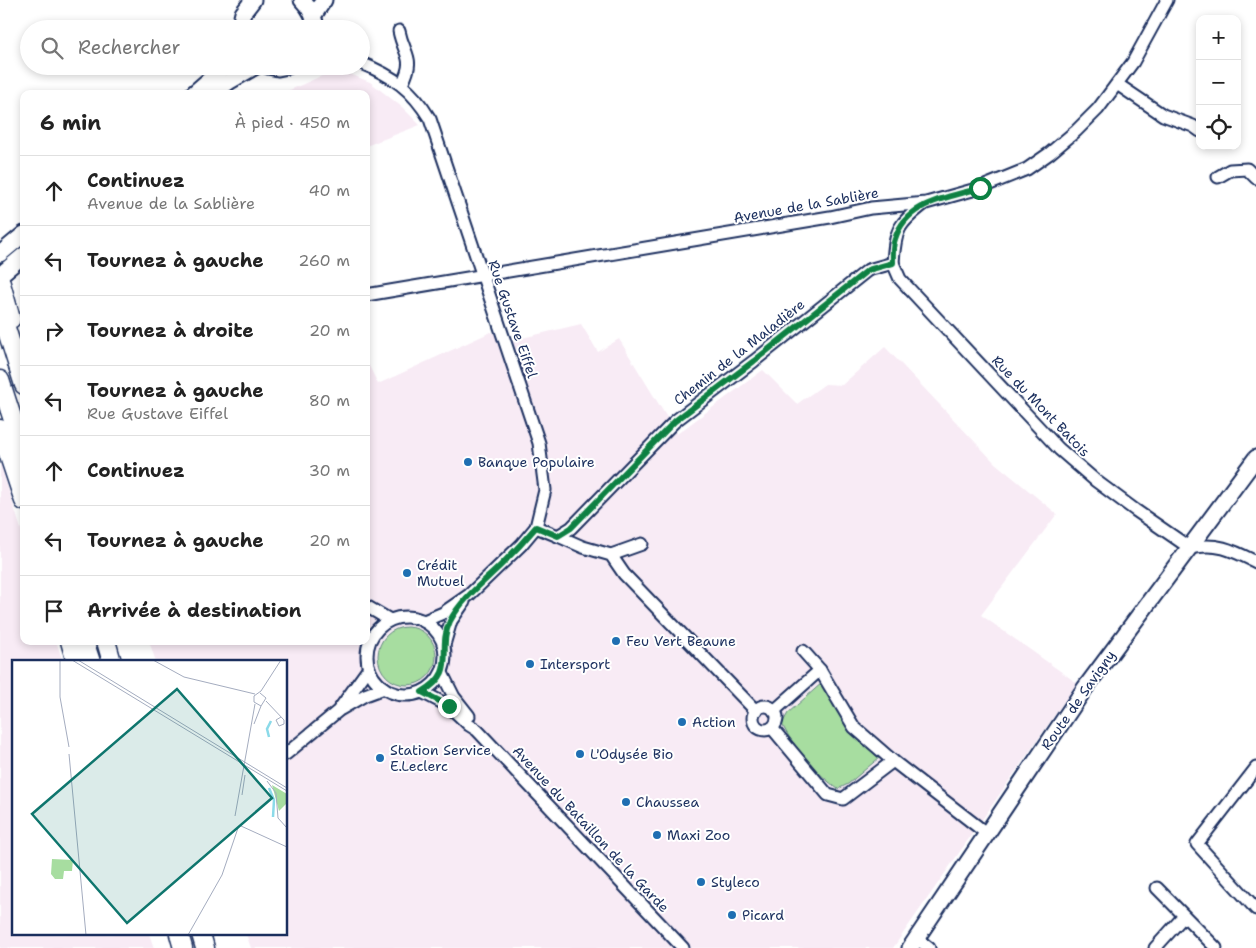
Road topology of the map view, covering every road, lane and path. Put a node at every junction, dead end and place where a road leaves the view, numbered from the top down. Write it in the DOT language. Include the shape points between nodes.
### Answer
graph roads {
  1 [pos="302,0"];
  2 [pos="324,0"];
  3 [pos="1167,0"];
  4 [pos="250,1"];
  5 [pos="241,20"];
  6 [pos="314,20"];
  7 [pos="316,20"];
  8 [pos="399,31"];
  9 [pos="370,67"];
  10 [pos="215,75"];
  11 [pos="240,75"];
  12 [pos="402,84"];
  13 [pos="1117,84"];
  14 [pos="198,90"];
  15 [pos="218,90"];
  16 [pos="1196,128"];
  17 [pos="1218,177"];
  18 [pos="1256,178"];
  19 [pos="926,203"];
  20 [pos="19,238"];
  21 [pos="0,254"];
  22 [pos="20,258"];
  23 [pos="893,263"];
  24 [pos="0,275"];
  25 [pos="482,275"];
  26 [pos="0,280"];
  27 [pos="370,294"];
  28 [pos="0,309"];
  29 [pos="12,349"];
  30 [pos="20,373"];
  31 [pos="0,380"];
  32 [pos="0,429"];
  33 [pos="20,442"];
  34 [pos="1256,458"];
  35 [pos="20,489"];
  36 [pos="536,527"];
  37 [pos="558,536"];
  38 [pos="642,544"];
  39 [pos="1190,548"];
  40 [pos="611,555"];
  41 [pos="1256,562"];
  42 [pos="469,595"];
  43 [pos="370,608"];
  44 [pos="390,620"];
  45 [pos="424,620"];
  46 [pos="370,633"];
  47 [pos="372,637"];
  48 [pos="370,642"];
  49 [pos="71,645"];
  50 [pos="85,645"];
  51 [pos="107,645"];
  52 [pos="369,645"];
  53 [pos="444,645"];
  54 [pos="803,651"];
  55 [pos="75,660"];
  56 [pos="90,660"];
  57 [pos="111,660"];
  58 [pos="369,668"];
  59 [pos="820,670"];
  60 [pos="442,673"];
  61 [pos="384,688"];
  62 [pos="422,692"];
  63 [pos="755,710"];
  64 [pos="338,711"];
  65 [pos="774,711"];
  66 [pos="772,728"];
  67 [pos="478,730"];
  68 [pos="288,752"];
  69 [pos="893,760"];
  70 [pos="1256,768"];
  71 [pos="986,833"];
  72 [pos="1157,888"];
  73 [pos="1256,909"];
  74 [pos="1184,916"];
  75 [pos="179,936"];
  76 [pos="913,943"];
  77 [pos="183,948"];
  78 [pos="683,948"];
  79 [pos="928,948"];
  80 [pos="1155,948"];
  81 [pos="1216,948"];
  1 -- 6 [label="main road" via="310,8"];
  2 -- 7 [label="main road"];
  3 -- 13 [label="street, Avenue de la Sablière"];
  4 -- 5 [label="main road"];
  8 -- 12 [label="street" via="409,58 409,68"];
  9 -- 12 [label="street, Rue Gustave Eiffel"];
  10 -- 14 [label="main road"];
  11 -- 15 [label="main road"];
  12 -- 25 [label="street, Rue Gustave Eiffel" via="430,119"];
  13 -- 16 [label="street" via="1163,115"];
  13 -- 19 [label="street, Avenue de la Sablière" via="1076,131 1026,169 980,188"];
  17 -- 18 [label="street" via="1230,170 1247,169"];
  19 -- 23 [label="street" via="901,224 894,241"];
  19 -- 25 [label="street, Avenue de la Sablière" via="872,208"];
  20 -- 21 [label="main road"];
  22 -- 24 [label="main road"];
  23 -- 37 [label="street, Chemin de la Maladière" via="868,270 675,421 571,528"];
  23 -- 39 [label="street, Rue du Mont Batois" via="900,278 1059,449 1096,481"];
  25 -- 27 [label="street, Avenue de la Sablière"];
  25 -- 36 [label="street, Rue Gustave Eiffel" via="539,443 546,490"];
  26 -- 29 [label="highway" via="13,329"];
  28 -- 29 [label="highway"];
  29 -- 30 [label="highway"];
  31 -- 33 [label="highway"];
  32 -- 35 [label="highway"];
  34 -- 39 [label="main road, Route de Savigny"];
  36 -- 37 [label="street"];
  36 -- 42 [label="street, Rue Gustave Eiffel"];
  37 -- 40 [label="street"];
  38 -- 40 [label="street"];
  39 -- 41 [label="street" via="1219,546"];
  39 -- 71 [label="main road, Route de Savigny" via="1085,688"];
  40 -- 63 [label="street" via="624,574"];
  42 -- 45 [label="street, Rue Gustave Eiffel" via="443,613"];
  42 -- 53 [label="street, Rue Gustave Eiffel" via="451,621"];
  43 -- 44 [label="street"];
  44 -- 45 [label="street" via="401,616"];
  44 -- 47 [label="street"];
  45 -- 53 [label="street" via="440,635"];
  46 -- 47 [label="street"];
  47 -- 48 [label="street"];
  49 -- 55 [label="highway"];
  50 -- 56 [label="highway"];
  51 -- 57 [label="highway"];
  52 -- 58 [label="street"];
  53 -- 60 [label="street"];
  54 -- 59 [label="street"];
  58 -- 61 [label="street"];
  58 -- 64 [label="street"];
  59 -- 65 [label="street"];
  59 -- 69 [label="street" via="854,727"];
  60 -- 62 [label="street"];
  60 -- 67 [label="street, Avenue du Bataillon de la Garde" via="448,688"];
  61 -- 62 [label="street" via="402,695"];
  61 -- 64 [label="street"];
  62 -- 67 [label="street, Avenue du Bataillon de la Garde" via="449,706 468,725"];
  63 -- 65 [label="street" via="766,706"];
  63 -- 66 [label="street" via="752,717 756,726 764,730"];
  64 -- 68 [label="street"];
  65 -- 66 [label="street" via="776,721"];
  66 -- 69 [label="street" via="828,795 842,799"];
  67 -- 78 [label="street, Avenue du Bataillon de la Garde"];
  69 -- 71 [label="street"];
  70 -- 73 [label="street" via="1197,844"];
  71 -- 76 [label="main road, Route de Savigny"];
  72 -- 74 [label="street"];
  74 -- 80 [label="street"];
  74 -- 81 [label="street"];
  75 -- 77 [label="highway"];
  76 -- 79 [label="street"];
}
